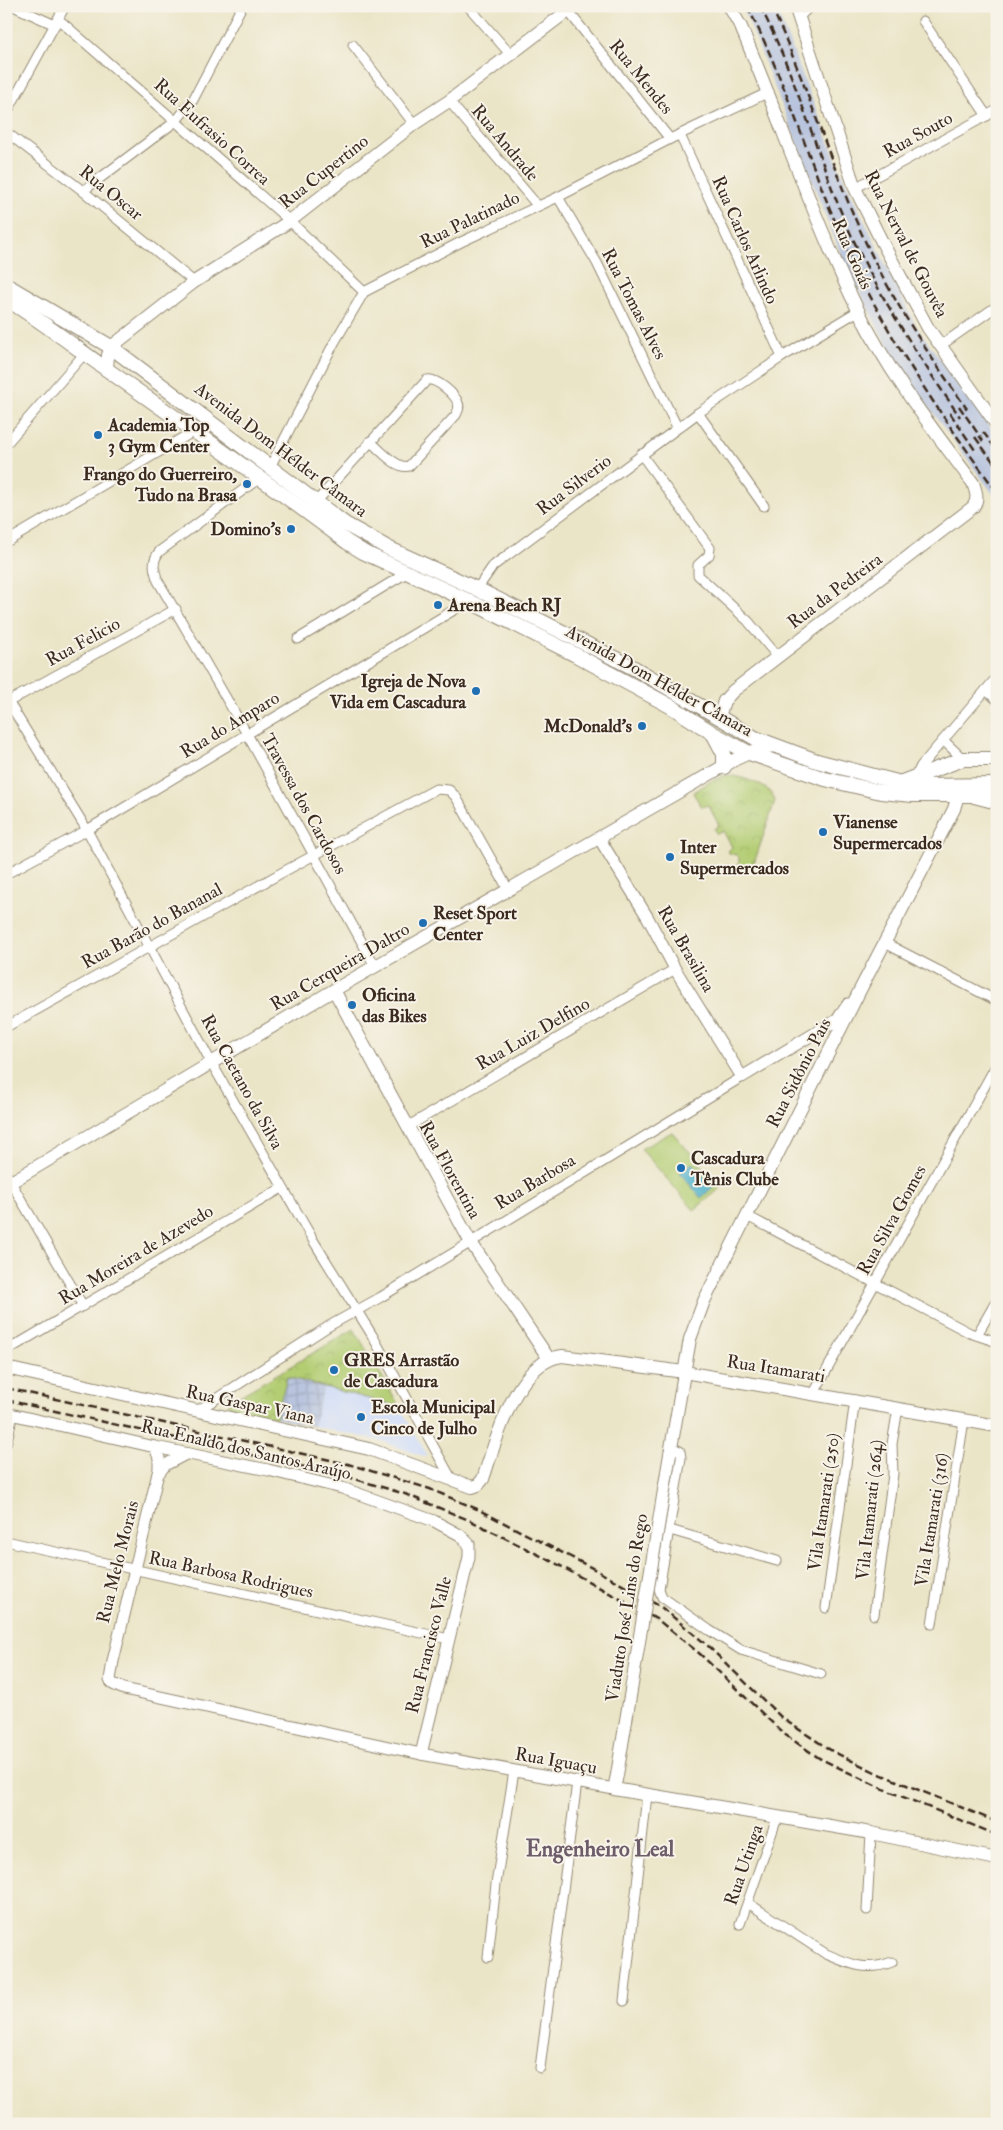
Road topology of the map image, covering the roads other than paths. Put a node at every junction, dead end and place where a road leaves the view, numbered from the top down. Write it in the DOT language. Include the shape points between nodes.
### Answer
graph roads {
  1 [pos="13,6"];
  2 [pos="65,6"];
  3 [pos="242,6"];
  4 [pos="468,6"];
  5 [pos="729,6"];
  6 [pos="810,6"];
  7 [pos="571,9"];
  8 [pos="797,11"];
  9 [pos="923,21"];
  10 [pos="57,22"];
  11 [pos="353,45"];
  12 [pos="510,54"];
  13 [pos="769,92"];
  14 [pos="448,101"];
  15 [pos="997,110"];
  16 [pos="6,114"];
  17 [pos="987,116"];
  18 [pos="176,121"];
  19 [pos="414,124"];
  20 [pos="6,132"];
  21 [pos="680,135"];
  22 [pos="670,139"];
  23 [pos="855,188"];
  24 [pos="83,191"];
  25 [pos="558,197"];
  26 [pos="537,205"];
  27 [pos="290,221"];
  28 [pos="194,282"];
  29 [pos="6,285"];
  30 [pos="364,292"];
  31 [pos="6,299"];
  32 [pos="997,306"];
  33 [pos="858,311"];
  34 [pos="111,346"];
  35 [pos="940,346"];
  36 [pos="86,353"];
  37 [pos="782,357"];
  38 [pos="107,369"];
  39 [pos="698,413"];
  40 [pos="997,425"];
  41 [pos="678,427"];
  42 [pos="196,430"];
  43 [pos="370,441"];
  44 [pos="6,444"];
  45 [pos="641,454"];
  46 [pos="265,472"];
  47 [pos="977,497"];
  48 [pos="316,502"];
  49 [pos="764,506"];
  50 [pos="6,542"];
  51 [pos="408,572"];
  52 [pos="473,595"];
  53 [pos="176,610"];
  54 [pos="298,639"];
  55 [pos="778,657"];
  56 [pos="997,678"];
  57 [pos="986,690"];
  58 [pos="997,700"];
  59 [pos="7,701"];
  60 [pos="718,717"];
  61 [pos="247,734"];
  62 [pos="714,734"];
  63 [pos="943,740"];
  64 [pos="775,746"];
  65 [pos="749,753"];
  66 [pos="963,759"];
  67 [pos="997,760"];
  68 [pos="724,767"];
  69 [pos="915,778"];
  70 [pos="901,783"];
  71 [pos="997,785"];
  72 [pos="997,794"];
  73 [pos="964,795"];
  74 [pos="997,803"];
  75 [pos="87,830"];
  76 [pos="599,838"];
  77 [pos="314,855"];
  78 [pos="6,874"];
  79 [pos="508,889"];
  80 [pos="885,944"];
  81 [pos="150,946"];
  82 [pos="376,966"];
  83 [pos="675,969"];
  84 [pos="334,990"];
  85 [pos="859,992"];
  86 [pos="997,1001"];
  87 [pos="6,1027"];
  88 [pos="211,1062"];
  89 [pos="997,1064"];
  90 [pos="742,1077"];
  91 [pos="407,1127"];
  92 [pos="8,1181"];
  93 [pos="282,1188"];
  94 [pos="747,1216"];
  95 [pos="470,1241"];
  96 [pos="875,1284"];
  97 [pos="997,1300"];
  98 [pos="82,1306"];
  99 [pos="357,1310"];
  100 [pos="977,1336"];
  101 [pos="997,1342"];
  102 [pos="6,1351"];
  103 [pos="549,1359"];
  104 [pos="6,1368"];
  105 [pos="684,1372"];
  106 [pos="814,1393"];
  107 [pos="855,1400"];
  108 [pos="898,1408"];
  109 [pos="197,1411"];
  110 [pos="10,1414"];
  111 [pos="964,1420"];
  112 [pos="997,1426"];
  113 [pos="6,1444"];
  114 [pos="155,1448"];
  115 [pos="671,1450"];
  116 [pos="186,1454"];
  117 [pos="158,1475"];
  118 [pos="452,1480"];
  119 [pos="670,1530"];
  120 [pos="6,1541"];
  121 [pos="469,1544"];
  122 [pos="777,1562"];
  123 [pos="135,1570"];
  124 [pos="826,1608"];
  125 [pos="874,1615"];
  126 [pos="932,1624"];
  127 [pos="449,1639"];
  128 [pos="821,1674"];
  129 [pos="113,1684"];
  130 [pos="421,1754"];
  131 [pos="514,1771"];
  132 [pos="577,1782"];
  133 [pos="614,1789"];
  134 [pos="647,1795"];
  135 [pos="777,1818"];
  136 [pos="871,1833"];
  137 [pos="997,1859"];
  138 [pos="748,1902"];
  139 [pos="867,1910"];
  140 [pos="740,1924"];
  141 [pos="488,1957"];
  142 [pos="892,1962"];
  143 [pos="624,2001"];
  144 [pos="540,2068"];
  1 -- 10 [label="street, Rua Eufrasio Correa"];
  2 -- 10 [label="street"];
  3 -- 18 [label="street" via="193,100"];
  4 -- 12 [label="street"];
  5 -- 13 [label="main road, Rua Goiás"];
  6 -- 8 [label="street"];
  7 -- 12 [label="main road, Rua Cupertino"];
  7 -- 22 [label="street, Rua Mendes"];
  8 -- 23 [label="main road, Rua Nerval de Gouvêa"];
  9 -- 17 [label="street"];
  10 -- 16 [label="street"];
  10 -- 18 [label="street, Rua Eufrasio Correa"];
  11 -- 19 [label="street"];
  12 -- 14 [label="main road, Rua Cupertino"];
  13 -- 21 [label="street, Rua Palatinado"];
  13 -- 33 [label="main road, Rua Goiás" via="818,220"];
  14 -- 19 [label="main road, Rua Cupertino"];
  14 -- 26 [label="street, Rua Andrade"];
  15 -- 17 [label="street, Rua Souto"];
  17 -- 23 [label="street, Rua Souto"];
  18 -- 24 [label="street"];
  18 -- 27 [label="street, Rua Eufrasio Correa"];
  19 -- 27 [label="main road, Rua Cupertino"];
  20 -- 24 [label="street, Rua Oscar"];
  21 -- 22 [label="street, Rua Palatinado"];
  21 -- 37 [label="street, Rua Carlos Arlindo"];
  22 -- 25 [label="street, Rua Palatinado"];
  23 -- 35 [label="main road, Rua Nerval de Gouvêa" via="915,305"];
  24 -- 28 [label="street, Rua Oscar"];
  25 -- 26 [label="street, Rua Palatinado"];
  25 -- 41 [label="street, Rua Tomas Alves" via="596,263"];
  26 -- 30 [label="street, Rua Palatinado"];
  27 -- 28 [label="main road, Rua Cupertino"];
  27 -- 30 [label="street, Rua Eufrasio Correa"];
  28 -- 34 [label="main road, Rua Cupertino"];
  29 -- 34 [label="main road, Avenida Dom Hélder Câmara"];
  30 -- 46 [label="street"];
  31 -- 36 [label="main road, Avenida Dom Hélder Câmara"];
  32 -- 35 [label="street"];
  33 -- 37 [label="street, Rua Silverio"];
  33 -- 47 [label="main road, Rua Goiás" via="917,408 973,483"];
  34 -- 38 [label="main road"];
  34 -- 46 [label="main road, Avenida Dom Hélder Câmara"];
  35 -- 40 [label="main road, Rua Nerval de Gouvêa"];
  36 -- 38 [label="main road, Avenida Dom Hélder Câmara"];
  36 -- 44 [label="street"];
  37 -- 39 [label="street, Rua Silverio"];
  38 -- 42 [label="main road, Avenida Dom Hélder Câmara"];
  39 -- 41 [label="street, Rua Silverio"];
  39 -- 49 [label="street"];
  41 -- 45 [label="street, Rua Silverio"];
  42 -- 46 [label="main road, Avenida Dom Hélder Câmara"];
  42 -- 50 [label="street"];
  43 -- 43 [label="street" via="399,466 406,468 456,415 460,406 439,382 427,380"];
  43 -- 48 [label="street"];
  45 -- 52 [label="street, Rua Silverio" via="493,566"];
  45 -- 55 [label="street" via="710,548 709,555 696,568 698,575 748,621"];
  46 -- 48 [label="main road, Avenida Dom Hélder Câmara"];
  46 -- 51 [label="main road, Avenida Dom Hélder Câmara" via="347,542"];
  46 -- 53 [label="street, Travessa dos Cardosos" via="160,551 154,561 154,570"];
  47 -- 55 [label="main road, Rua da Pedreira" via="973,507"];
  48 -- 52 [label="main road, Avenida Dom Hélder Câmara" via="345,524"];
  51 -- 52 [label="main road, Avenida Dom Hélder Câmara"];
  51 -- 54 [label="street"];
  52 -- 60 [label="main road, Avenida Dom Hélder Câmara" via="634,668"];
  52 -- 61 [label="street, Rua do Amparo"];
  52 -- 62 [label="main road, Avenida Dom Hélder Câmara"];
  53 -- 59 [label="street, Rua Felicio"];
  53 -- 61 [label="street, Travessa dos Cardosos"];
  55 -- 60 [label="main road, Rua da Pedreira" via="726,697"];
  56 -- 57 [label="street"];
  57 -- 58 [label="street"];
  57 -- 63 [label="street"];
  59 -- 75 [label="street, Rua Caetano da Silva"];
  60 -- 64 [label="main road, Avenida Dom Hélder Câmara"];
  61 -- 75 [label="street, Rua do Amparo"];
  61 -- 77 [label="street, Travessa dos Cardosos"];
  62 -- 65 [label="main road, Avenida Dom Hélder Câmara"];
  62 -- 68 [label="main road" via="724,754"];
  63 -- 66 [label="street"];
  63 -- 69 [label="street"];
  64 -- 65 [label="main road, Rua Cerqueira Daltro"];
  64 -- 70 [label="main road, Avenida Dom Hélder Câmara" via="824,763"];
  65 -- 68 [label="main road, Rua Cerqueira Daltro"];
  65 -- 73 [label="main road, Avenida Dom Hélder Câmara" via="825,779 872,790 913,795"];
  66 -- 67 [label="main road"];
  66 -- 69 [label="main road"];
  68 -- 76 [label="main road, Rua Cerqueira Daltro"];
  69 -- 70 [label="main road"];
  70 -- 71 [label="main road, Avenida Dom Hélder Câmara" via="922,786"];
  72 -- 73 [label="main road, Avenida Dom Hélder Câmara"];
  73 -- 74 [label="main road, Avenida Dom Hélder Câmara"];
  73 -- 80 [label="main road, Rua Sidônio Pais"];
  75 -- 78 [label="street, Rua do Amparo"];
  75 -- 81 [label="street, Rua Caetano da Silva"];
  76 -- 79 [label="main road, Rua Cerqueira Daltro"];
  76 -- 83 [label="street, Rua Brasilina"];
  77 -- 79 [label="street, Rua Barão do Bananal" via="441,788 460,802"];
  77 -- 81 [label="street, Rua Barão do Bananal"];
  77 -- 82 [label="street, Travessa dos Cardosos"];
  79 -- 82 [label="main road, Rua Cerqueira Daltro"];
  80 -- 85 [label="main road, Rua Sidônio Pais"];
  80 -- 86 [label="street"];
  81 -- 87 [label="street, Rua Barão do Bananal"];
  81 -- 88 [label="street, Rua Caetano da Silva"];
  82 -- 84 [label="main road, Rua Cerqueira Daltro"];
  83 -- 90 [label="street, Rua Brasilina"];
  83 -- 91 [label="street, Rua Luiz Delfino"];
  84 -- 88 [label="main road, Rua Cerqueira Daltro"];
  84 -- 91 [label="main road, Rua Florentina"];
  85 -- 90 [label="street, Rua Barbosa" via="837,1020"];
  85 -- 94 [label="main road, Rua Sidônio Pais"];
  88 -- 92 [label="main road, Rua Cerqueira Daltro"];
  88 -- 93 [label="street, Rua Caetano da Silva"];
  89 -- 96 [label="street, Rua Silva Gomes"];
  90 -- 95 [label="street, Rua Barbosa"];
  91 -- 95 [label="main road, Rua Florentina"];
  92 -- 98 [label="street"];
  93 -- 98 [label="street, Rua Moreira de Azevedo"];
  93 -- 99 [label="street, Rua Caetano da Silva"];
  94 -- 96 [label="street"];
  94 -- 105 [label="main road, Rua Sidônio Pais" via="701,1308 690,1339"];
  95 -- 99 [label="street, Rua Barbosa"];
  95 -- 103 [label="main road, Rua Florentina"];
  96 -- 100 [label="street"];
  96 -- 106 [label="street, Rua Silva Gomes"];
  97 -- 100 [label="street"];
  98 -- 102 [label="street, Rua Moreira de Azevedo"];
  99 -- 109 [label="street, Rua Barbosa"];
  99 -- 118 [label="street, Rua Caetano da Silva"];
  100 -- 101 [label="street"];
  103 -- 105 [label="main road, Rua Itamarati" via="562,1356"];
  103 -- 118 [label="main road, Rua Gaspar Viana" via="526,1380 512,1402 481,1483 472,1487"];
  104 -- 109 [label="main road, Rua Gaspar Viana"];
  105 -- 106 [label="main road, Rua Itamarati"];
  105 -- 115 [label="main road, Viaduto José Lins do Rego"];
  106 -- 107 [label="main road, Rua Itamarati"];
  107 -- 108 [label="main road, Rua Itamarati"];
  107 -- 124 [label="street, Vila Itamarati (250)"];
  108 -- 111 [label="main road, Rua Itamarati"];
  108 -- 125 [label="street, Vila Itamarati (264)" via="892,1444 893,1474"];
  109 -- 118 [label="main road, Rua Gaspar Viana" via="369,1449"];
  110 -- 113 [label="street"];
  110 -- 114 [label="street, Rua Enaldo dos Santos Araújo"];
  111 -- 112 [label="main road, Rua Itamarati"];
  111 -- 126 [label="street, Vila Itamarati (316)"];
  114 -- 116 [label="street, Rua Enaldo dos Santos Araújo"];
  114 -- 117 [label="street, Rua Melo Morais" via="159,1458"];
  115 -- 119 [label="street" via="679,1450 681,1458"];
  115 -- 133 [label="main road, Viaduto José Lins do Rego, bridge"];
  116 -- 117 [label="street" via="165,1465"];
  116 -- 121 [label="street, Rua Enaldo dos Santos Araújo" via="342,1488 434,1521 460,1535"];
  117 -- 123 [label="street, Rua Melo Morais"];
  119 -- 122 [label="street"];
  119 -- 128 [label="street" via="660,1589 662,1597 730,1644 754,1655"];
  120 -- 123 [label="street, Rua Barbosa Rodrigues"];
  121 -- 127 [label="street, Rua Francisco Valle" via="469,1557"];
  123 -- 127 [label="street, Rua Barbosa Rodrigues"];
  123 -- 129 [label="street, Rua Melo Morais" via="113,1661 110,1680"];
  127 -- 130 [label="street, Rua Francisco Valle"];
  129 -- 130 [label="street, Rua Iguaçu"];
  130 -- 131 [label="street, Rua Iguaçu"];
  131 -- 132 [label="street, Rua Iguaçu"];
  131 -- 141 [label="street"];
  132 -- 133 [label="street, Rua Iguaçu"];
  132 -- 144 [label="street"];
  133 -- 134 [label="main road, Rua Iguaçu"];
  134 -- 135 [label="main road, Rua Iguaçu"];
  134 -- 143 [label="street"];
  135 -- 136 [label="main road, Rua Iguaçu"];
  135 -- 138 [label="street, Rua Utinga"];
  136 -- 137 [label="main road, Rua Iguaçu"];
  136 -- 139 [label="street"];
  138 -- 140 [label="street, Rua Utinga"];
  138 -- 142 [label="street" via="840,1960 872,1968"];
}
